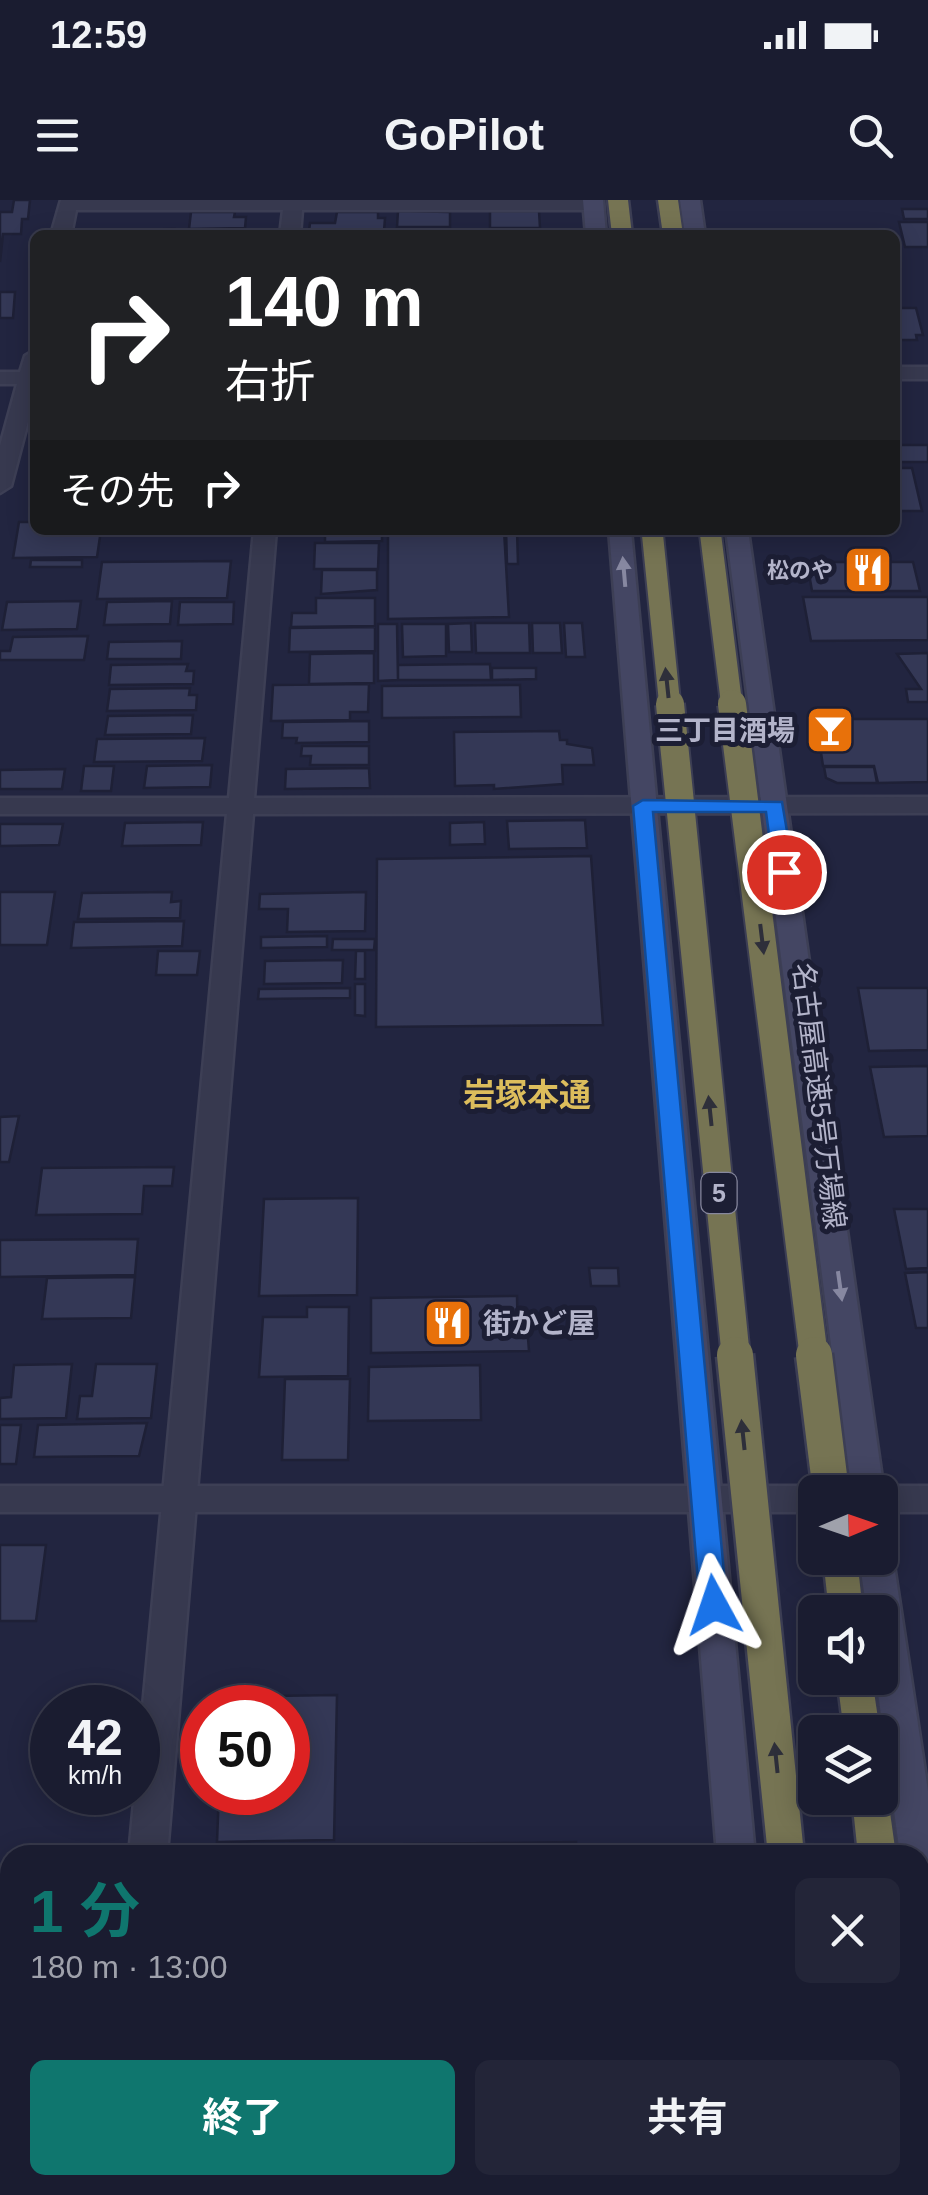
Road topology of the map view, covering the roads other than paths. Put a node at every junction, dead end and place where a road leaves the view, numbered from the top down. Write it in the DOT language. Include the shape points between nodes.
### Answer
graph roads {
  1 [pos="618,200"];
  2 [pos="668,200"];
  3 [pos="690,200"];
  4 [pos="293,201"];
  5 [pos="88,202"];
  6 [pos="593,202"];
  7 [pos="62,230"];
  8 [pos="290,230"];
  9 [pos="596,230"];
  10 [pos="621,230"];
  11 [pos="672,230"];
  12 [pos="694,230"];
  13 [pos="30,371"];
  14 [pos="900,373"];
  15 [pos="928,373"];
  16 [pos="0,378"];
  17 [pos="30,381"];
  18 [pos="0,486"];
  19 [pos="265,535"];
  20 [pos="620,535"];
  21 [pos="653,535"];
  22 [pos="711,535"];
  23 [pos="738,535"];
  24 [pos="928,805"];
  25 [pos="0,806"];
  26 [pos="243,806"];
  27 [pos="643,806"];
  28 [pos="775,806"];
  29 [pos="829,1475"];
  30 [pos="865,1475"];
  31 [pos="0,1499"];
  32 [pos="179,1499"];
  33 [pos="898,1499"];
  34 [pos="928,1499"];
  35 [pos="704,1500"];
  36 [pos="798,1500"];
  37 [pos="878,1575"];
  38 [pos="872,1815"];
  39 [pos="149,1845"];
  40 [pos="735,1845"];
  41 [pos="785,1845"];
  42 [pos="876,1845"];
  43 [pos="918,1845"];
  1 -- 10 [label="highway"];
  2 -- 11 [label="highway"];
  3 -- 12 [label="main road"];
  4 -- 5 [label="street"];
  4 -- 6 [label="street"];
  4 -- 8 [label="street"];
  5 -- 7 [label="street" via="68,204"];
  6 -- 9 [label="main road"];
  13 -- 16 [label="street"];
  14 -- 15 [label="street"];
  17 -- 18 [label="street"];
  19 -- 26 [label="street"];
  27 -- 20 [label="main road, one-way"];
  41 -- 21 [label="highway, 5, one-way, bridge"];
  22 -- 29 [label="highway, 名古屋高速5号万場線, one-way, bridge"];
  23 -- 28 [label="main road"];
  24 -- 28 [label="street"];
  25 -- 26 [label="street"];
  26 -- 27 [label="street"];
  26 -- 32 [label="street"];
  27 -- 28 [label="street"];
  27 -- 35 [label="main road"];
  28 -- 30 [label="main road, one-way"];
  31 -- 32 [label="street"];
  32 -- 35 [label="street"];
  32 -- 39 [label="street"];
  33 -- 34 [label="street"];
  35 -- 36 [label="street"];
  35 -- 40 [label="main road"];
  37 -- 43 [label="main road"];
  38 -- 42 [label="highway"];
}
